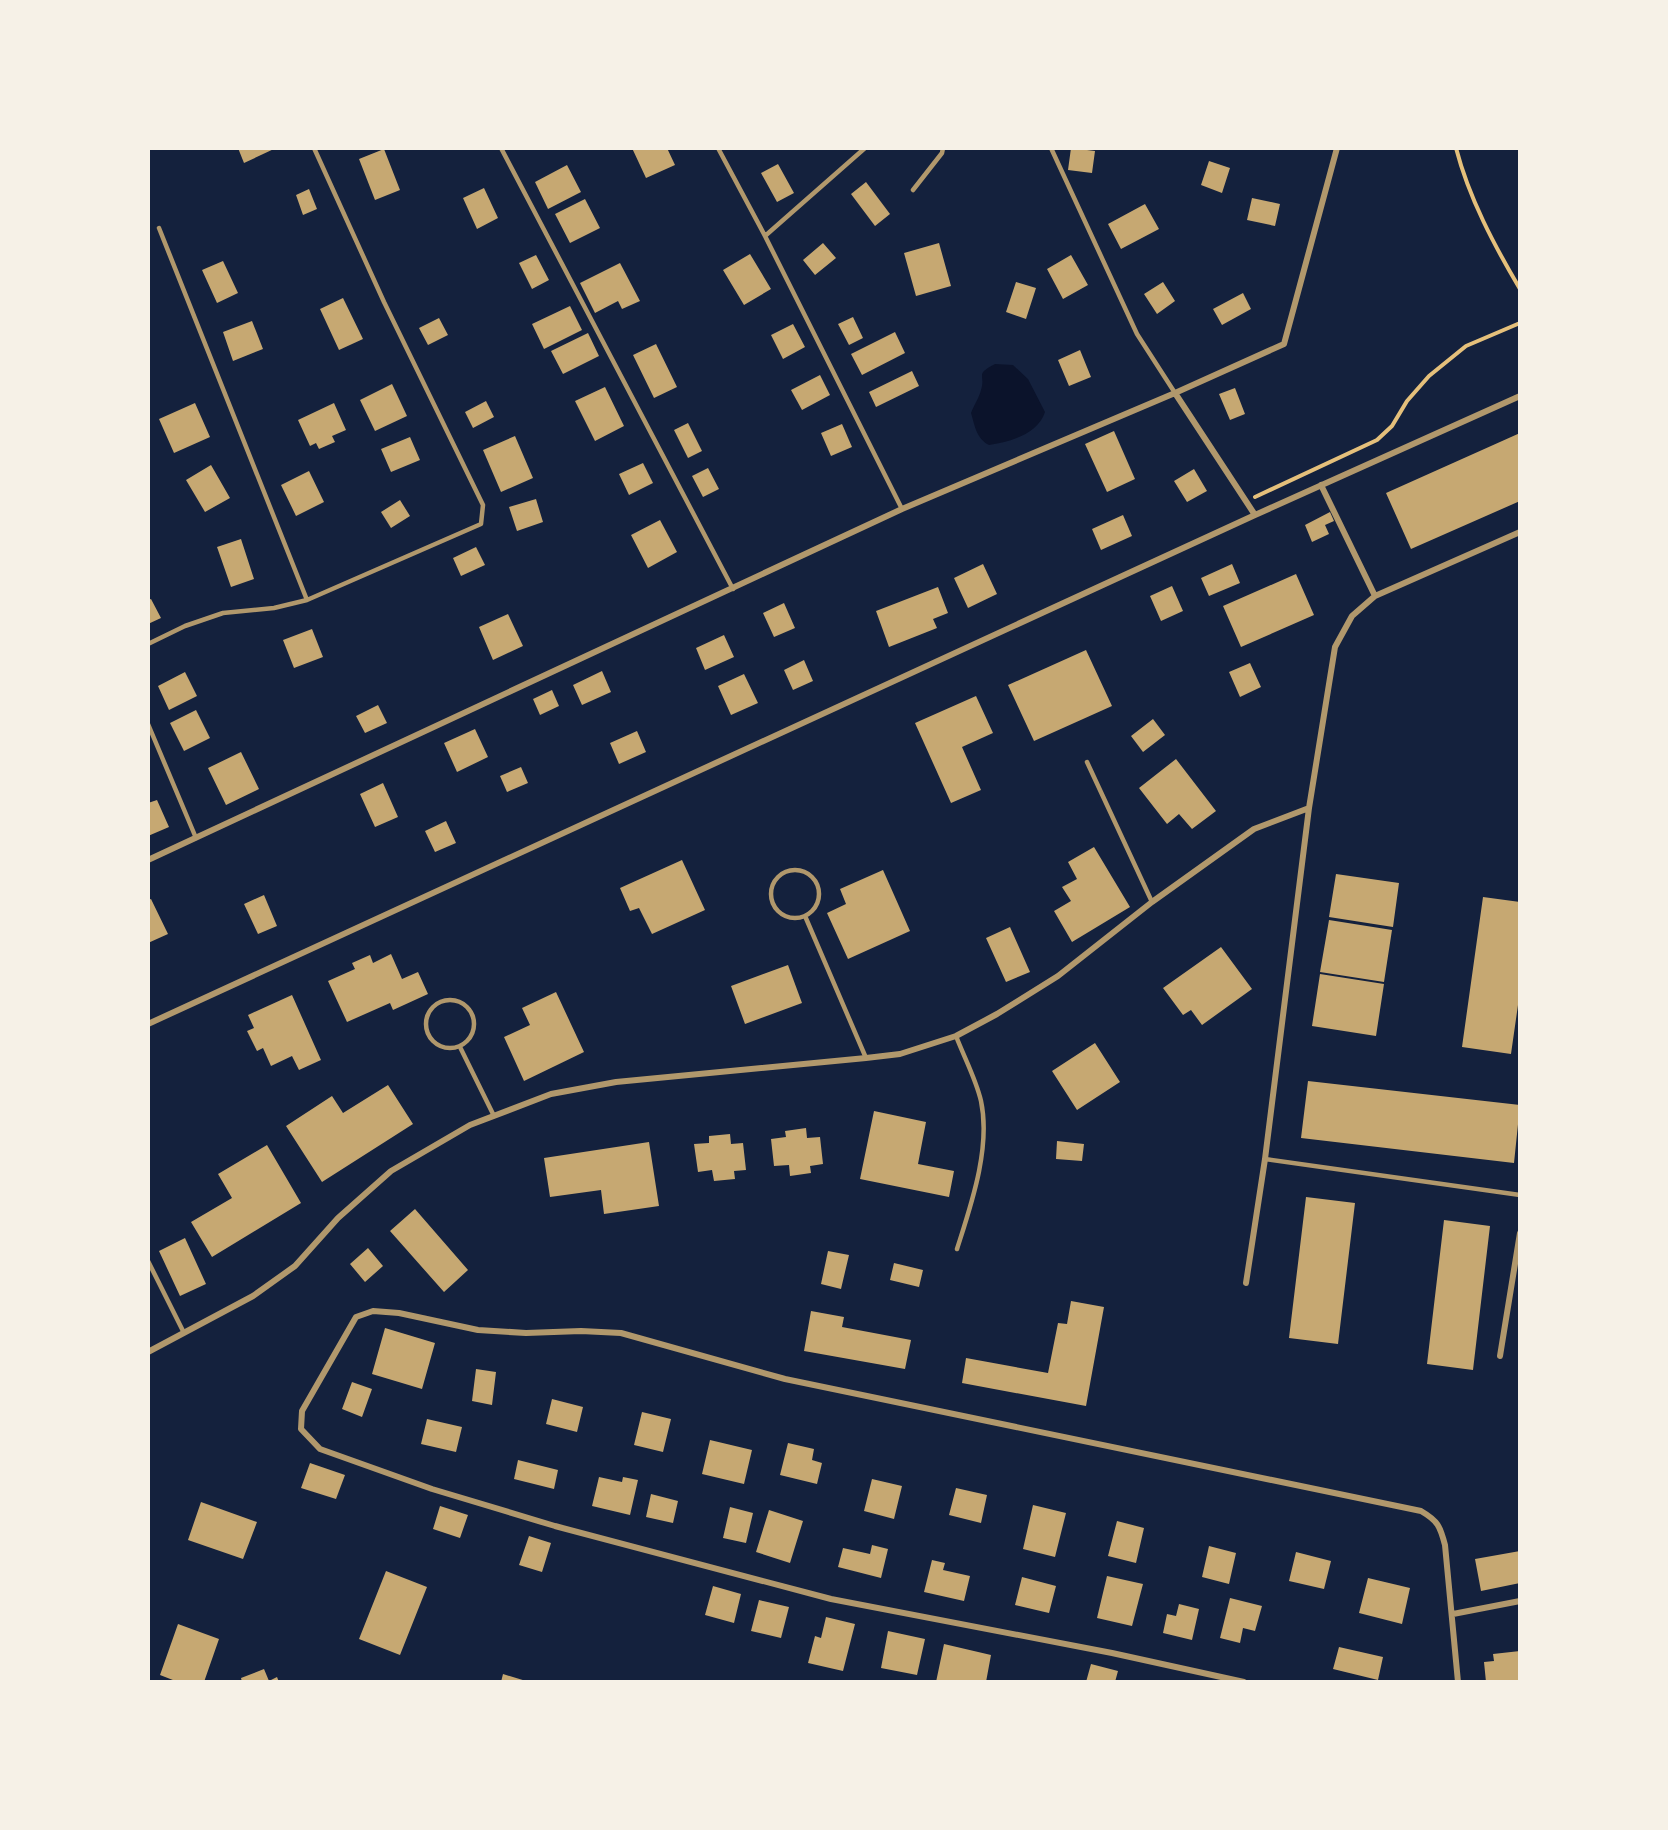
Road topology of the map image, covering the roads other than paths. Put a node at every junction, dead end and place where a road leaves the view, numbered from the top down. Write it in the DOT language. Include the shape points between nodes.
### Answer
graph roads {
  1 [pos="314,148"];
  2 [pos="501,148"];
  3 [pos="718,148"];
  4 [pos="865,148"];
  5 [pos="943,148"];
  6 [pos="1051,148"];
  7 [pos="1337,148"];
  8 [pos="913,190"];
  9 [pos="159,228"];
  10 [pos="765,236"];
  11 [pos="1175,393"];
  12 [pos="1520,396"];
  13 [pos="1321,485"];
  14 [pos="902,509"];
  15 [pos="1255,515"];
  16 [pos="1520,532"];
  17 [pos="733,589"];
  18 [pos="1375,596"];
  19 [pos="307,600"];
  20 [pos="148,644"];
  21 [pos="148,724"];
  22 [pos="1087,762"];
  23 [pos="1309,808"];
  24 [pos="196,838"];
  25 [pos="148,860"];
  26 [pos="1152,902"];
  27 [pos="805,916"];
  28 [pos="148,1024"];
  29 [pos="956,1036"];
  30 [pos="460,1047"];
  31 [pos="866,1058"];
  32 [pos="494,1116"];
  33 [pos="1265,1159"];
  34 [pos="1520,1195"];
  35 [pos="1520,1233"];
  36 [pos="957,1249"];
  37 [pos="148,1261"];
  38 [pos="1246,1282"];
  39 [pos="184,1332"];
  40 [pos="148,1352"];
  41 [pos="1500,1356"];
  42 [pos="1520,1601"];
  43 [pos="1452,1614"];
  44 [pos="1244,1682"];
  45 [pos="1458,1682"];
  1 -- 19 [label="lane" via="483,505 481,524"];
  2 -- 17 [label="lane"];
  3 -- 10 [label="lane"];
  4 -- 10 [label="lane"];
  5 -- 8 [label="lane"];
  6 -- 11 [label="lane" via="1137,334"];
  7 -- 11 [label="street" via="1284,344"];
  9 -- 19 [label="lane"];
  10 -- 14 [label="lane"];
  11 -- 14 [label="street"];
  11 -- 15 [label="street"];
  12 -- 13 [label="street"];
  13 -- 15 [label="street"];
  13 -- 18 [label="street"];
  14 -- 17 [label="street"];
  15 -- 28 [label="street"];
  16 -- 18 [label="street"];
  17 -- 24 [label="street"];
  18 -- 23 [label="street" via="1352,616 1335,647"];
  19 -- 20 [label="lane" via="223,613"];
  21 -- 24 [label="lane"];
  22 -- 26 [label="lane"];
  23 -- 26 [label="street" via="1254,829"];
  23 -- 33 [label="street"];
  24 -- 25 [label="street"];
  26 -- 29 [label="street" via="1058,976"];
  27 -- 27 [label="lane" via="817,904 818,888 809,874 793,869 784,872 772,883 774,908 788,917"];
  27 -- 31 [label="lane"];
  29 -- 31 [label="street" via="900,1054"];
  29 -- 36 [label="lane" via="981,1100 984,1131 973,1197"];
  30 -- 30 [label="lane" via="472,1035 474,1018 464,1004 440,1002 428,1014 426,1031 443,1048"];
  30 -- 32 [label="lane"];
  31 -- 32 [label="street" via="616,1082 551,1094"];
  32 -- 39 [label="street" via="470,1125 391,1171 338,1218 295,1266 253,1296"];
  33 -- 34 [label="lane"];
  33 -- 38 [label="street"];
  35 -- 41 [label="street"];
  37 -- 39 [label="lane"];
  39 -- 40 [label="street"];
  42 -- 43 [label="street"];
  43 -- 44 [label="street" via="1445,1545 1434,1519 1421,1511 785,1379 621,1333 478,1330 373,1311 356,1317 302,1411 301,1429 320,1449 432,1489 555,1526 831,1599"];
  43 -- 45 [label="street"];
}
